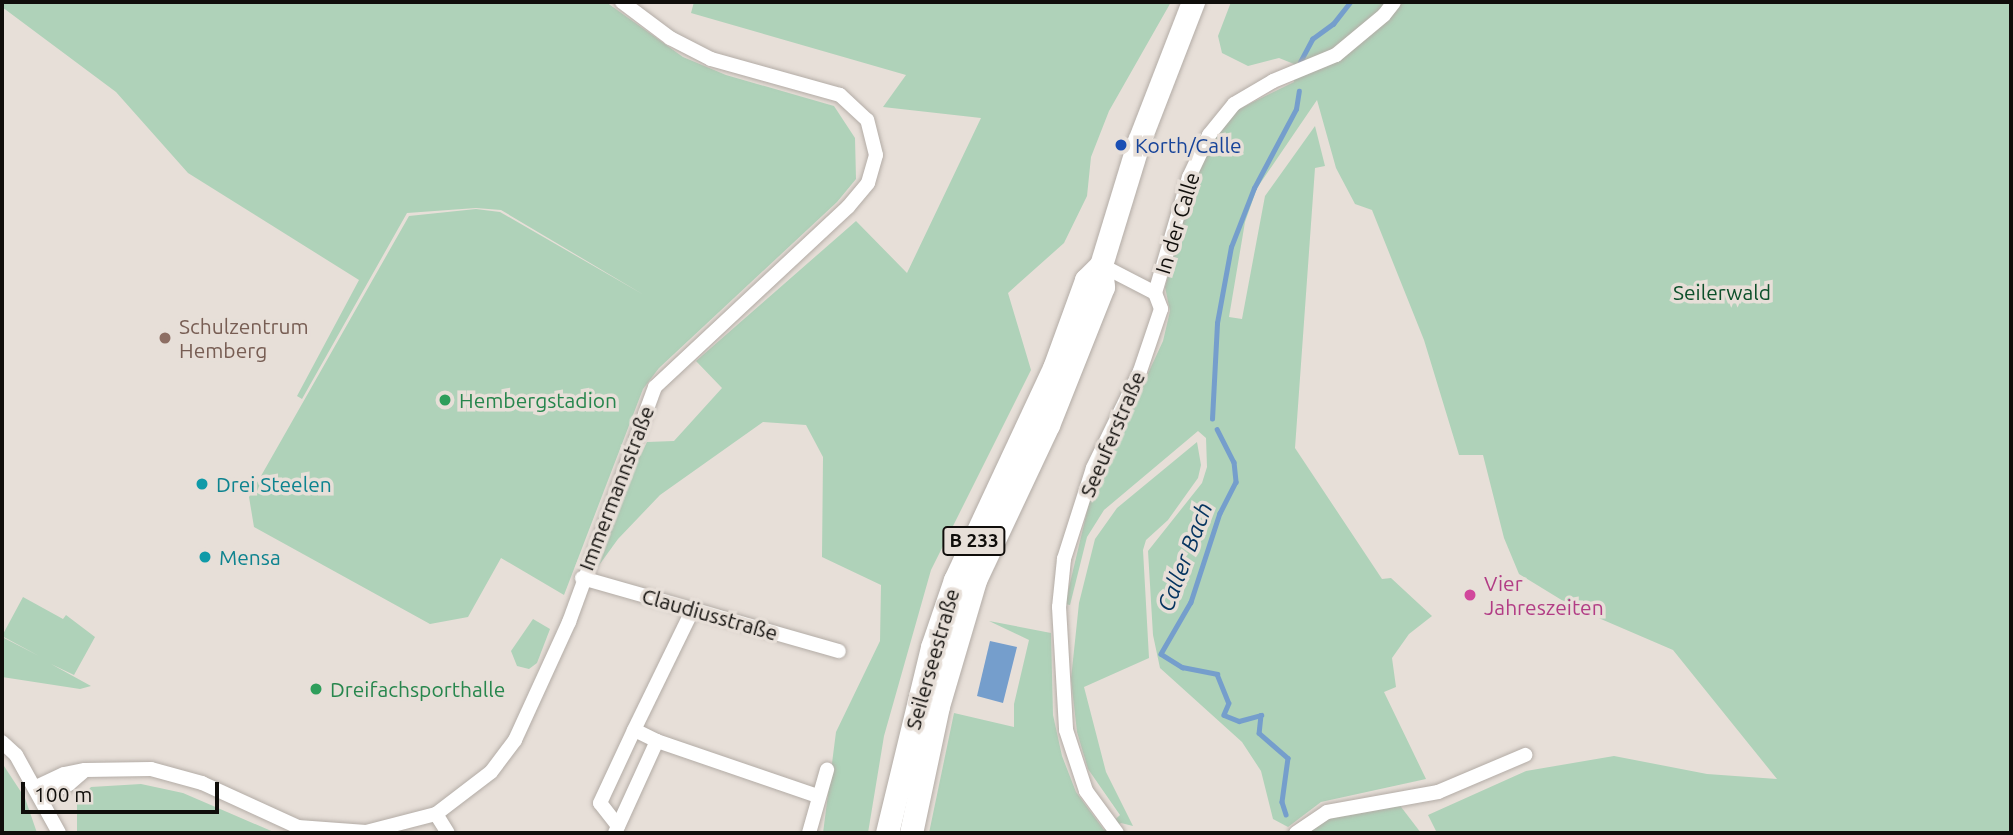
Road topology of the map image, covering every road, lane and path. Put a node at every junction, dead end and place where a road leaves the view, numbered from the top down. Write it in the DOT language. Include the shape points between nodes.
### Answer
graph roads {
  1 [pos="622,2"];
  2 [pos="1193,2"];
  3 [pos="1394,2"];
  4 [pos="1101,265"];
  5 [pos="1155,293"];
  6 [pos="582,578"];
  7 [pos="693,609"];
  8 [pos="839,651"];
  9 [pos="634,730"];
  10 [pos="657,741"];
  11 [pos="2,742"];
  12 [pos="1525,755"];
  13 [pos="827,770"];
  14 [pos="39,792"];
  15 [pos="818,796"];
  16 [pos="436,814"];
  17 [pos="617,830"];
  18 [pos="59,833"];
  19 [pos="448,833"];
  20 [pos="809,833"];
  21 [pos="887,833"];
  22 [pos="911,833"];
  23 [pos="1117,833"];
  24 [pos="1296,833"];
  1 -- 6 [label="street, Immermannstraße" via="670,38 711,59 840,95 867,120 876,155 869,183 848,207 654,387"];
  2 -- 4 [label="main road, Seilerseestraße / B 233" via="1139,141"];
  3 -- 5 [label="street, In der Calle" via="1336,55 1273,81 1234,104 1209,135 1189,177"];
  4 -- 5 [label="street"];
  4 -- 21 [label="main road, Seilerseestraße / B 233" via="1086,280 1054,368 955,580 932,647"];
  4 -- 22 [label="main road, Seilerseestraße / B 233" via="1103,287 1048,425 970,593 938,706"];
  5 -- 23 [label="street, Seeuferstraße" via="1161,309 1140,371 1093,468 1065,559 1059,607 1066,730 1086,791"];
  6 -- 7 [label="street, Claudiusstraße"];
  6 -- 16 [label="street, Immermannstraße" via="569,622 514,740 491,772"];
  7 -- 8 [label="street, Claudiusstraße"];
  7 -- 9 [label="street"];
  9 -- 10 [label="street"];
  9 -- 17 [label="street" via="600,803"];
  10 -- 15 [label="street"];
  10 -- 17 [label="street"];
  11 -- 14 [label="street"];
  12 -- 24 [label="street" via="1438,792 1327,812"];
  13 -- 15 [label="street"];
  14 -- 16 [label="street, Immermannstraße" via="69,784 85,770 130,768 173,774 267,816 319,831 366,832"];
  14 -- 18 [label="street"];
  15 -- 20 [label="street"];
  16 -- 19 [label="street"];
}
